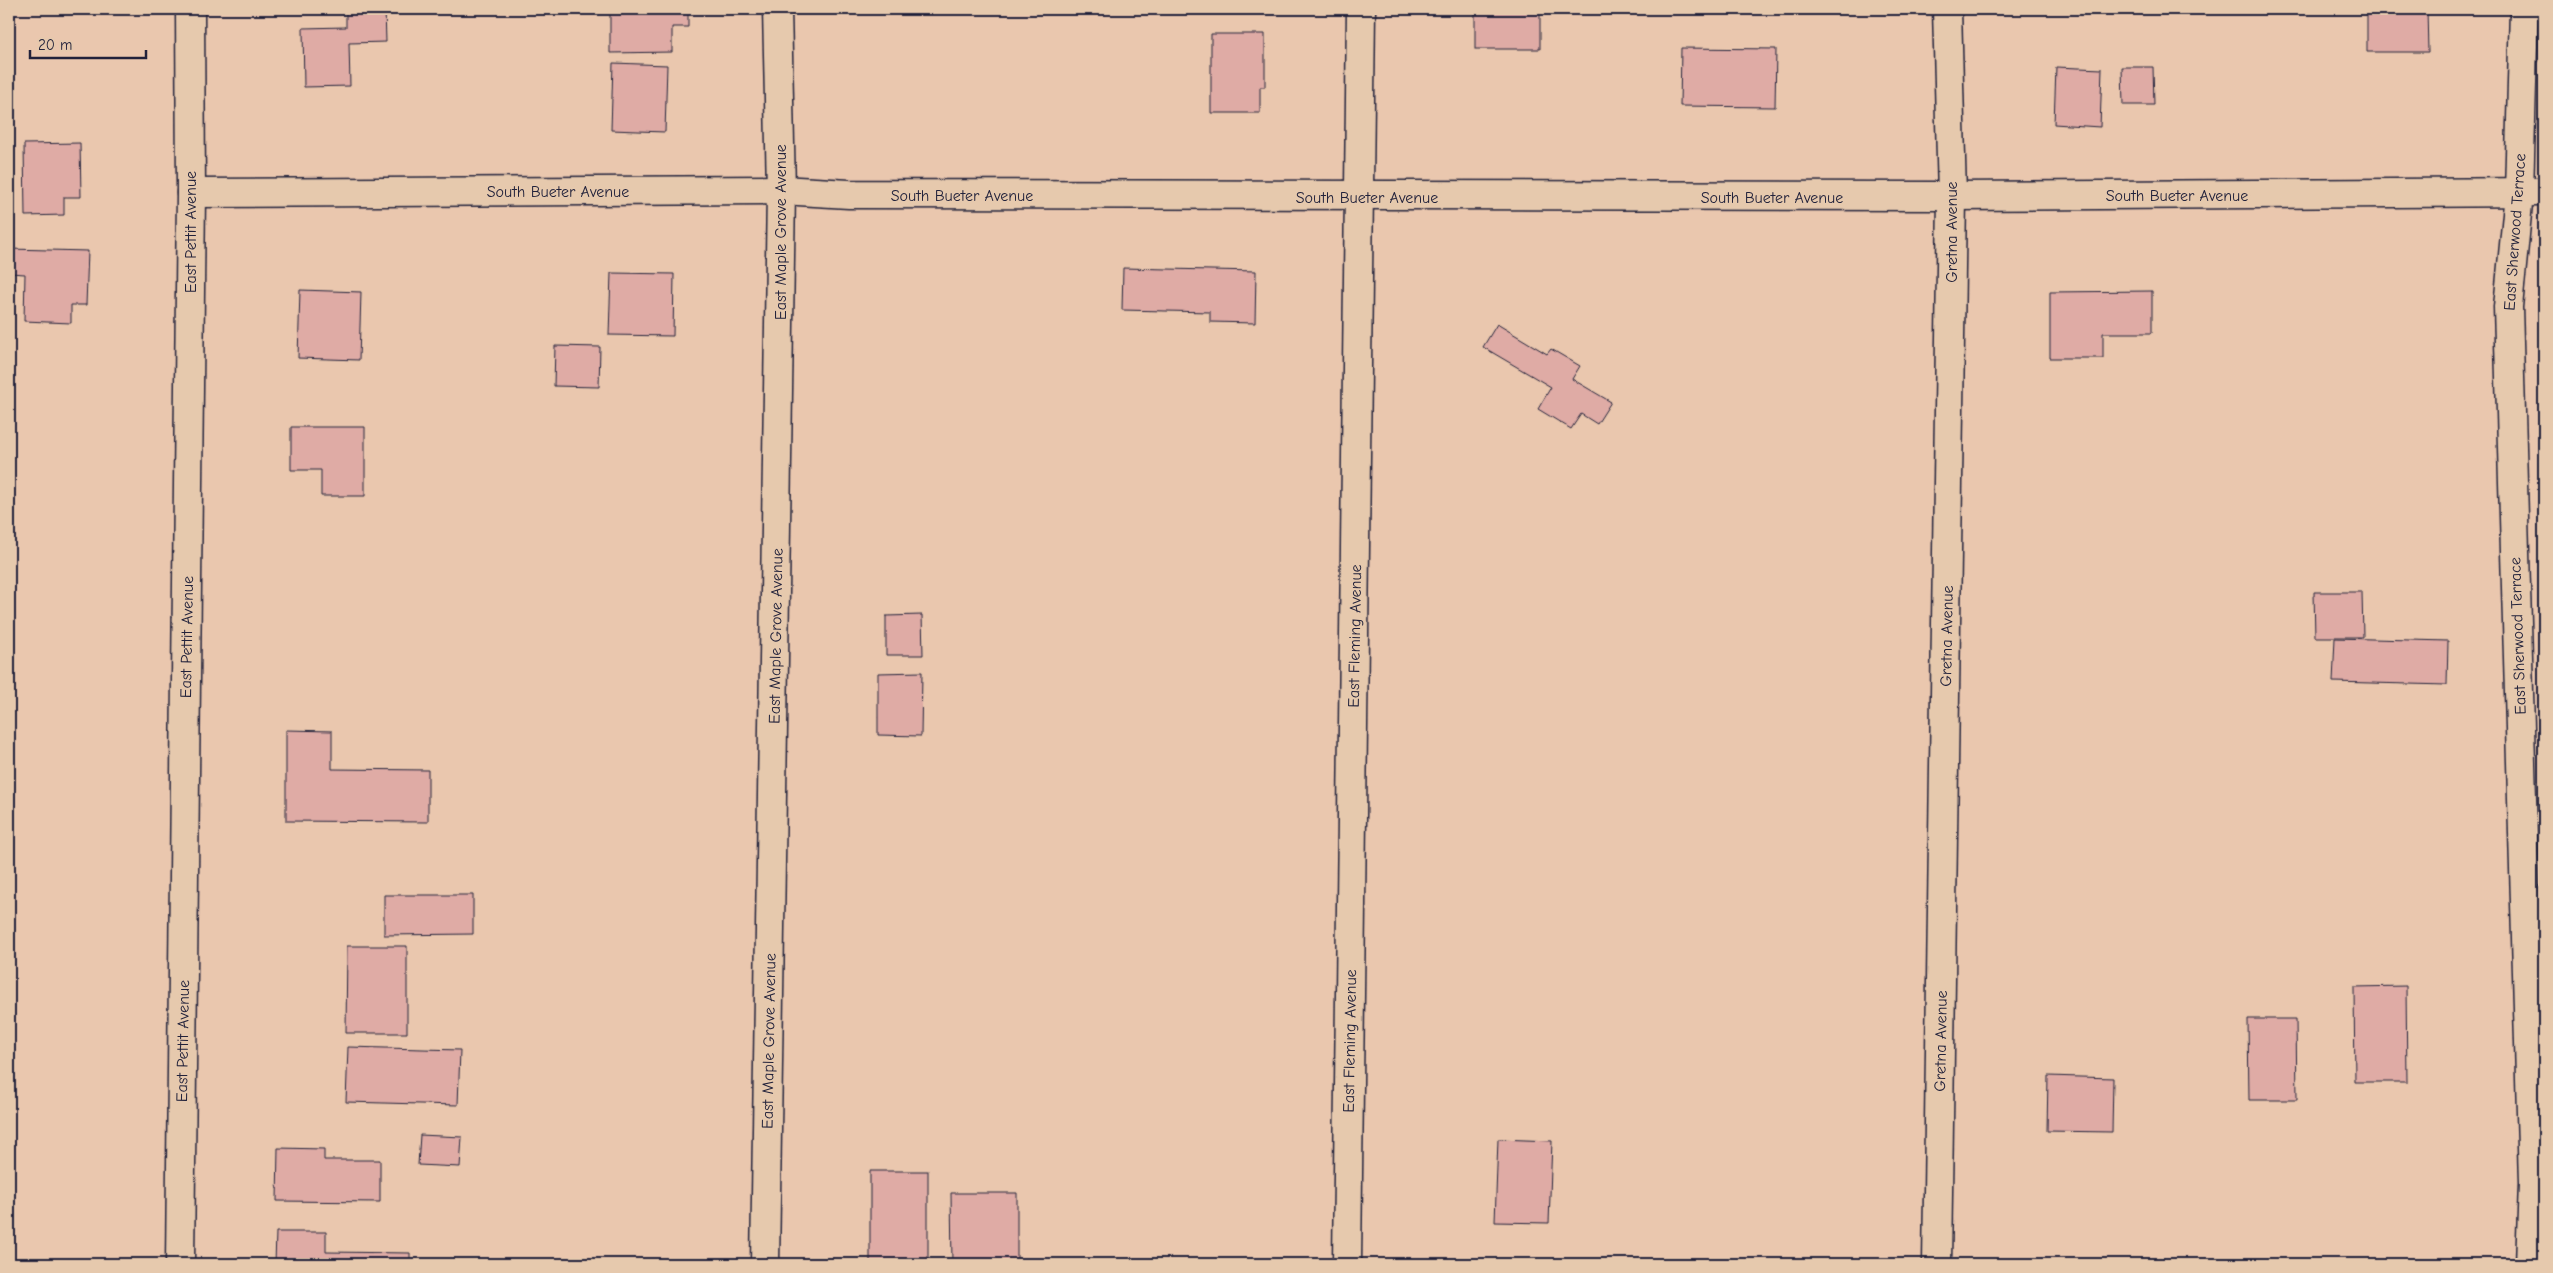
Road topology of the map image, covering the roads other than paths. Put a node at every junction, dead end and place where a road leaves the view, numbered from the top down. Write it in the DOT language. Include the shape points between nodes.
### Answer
graph roads {
  1 [pos="190,9"];
  2 [pos="777,9"];
  3 [pos="1361,9"];
  4 [pos="1947,9"];
  5 [pos="2524,9"];
  6 [pos="781,190"];
  7 [pos="2532,192"];
  8 [pos="191,193"];
  9 [pos="1952,196"];
  10 [pos="1358,197"];
  11 [pos="180,1264"];
  12 [pos="765,1264"];
  13 [pos="1347,1264"];
  14 [pos="1937,1264"];
  15 [pos="2530,1264"];
  1 -- 8 [label="street, East Pettit Avenue"];
  2 -- 6 [label="street, East Maple Grove Avenue"];
  3 -- 10 [label="street, East Fleming Avenue"];
  4 -- 9 [label="street, Gretna Avenue"];
  5 -- 7 [label="street, East Sherwood Terrace"];
  6 -- 8 [label="street, South Bueter Avenue"];
  6 -- 10 [label="street, South Bueter Avenue" via="859,194"];
  6 -- 12 [label="street, East Maple Grove Avenue"];
  7 -- 9 [label="street, South Bueter Avenue"];
  7 -- 15 [label="street, East Sherwood Terrace" via="2508,308 2533,1183"];
  8 -- 11 [label="street, East Pettit Avenue"];
  9 -- 10 [label="street, South Bueter Avenue"];
  9 -- 14 [label="street, Gretna Avenue"];
  10 -- 13 [label="street, East Fleming Avenue"];
}
